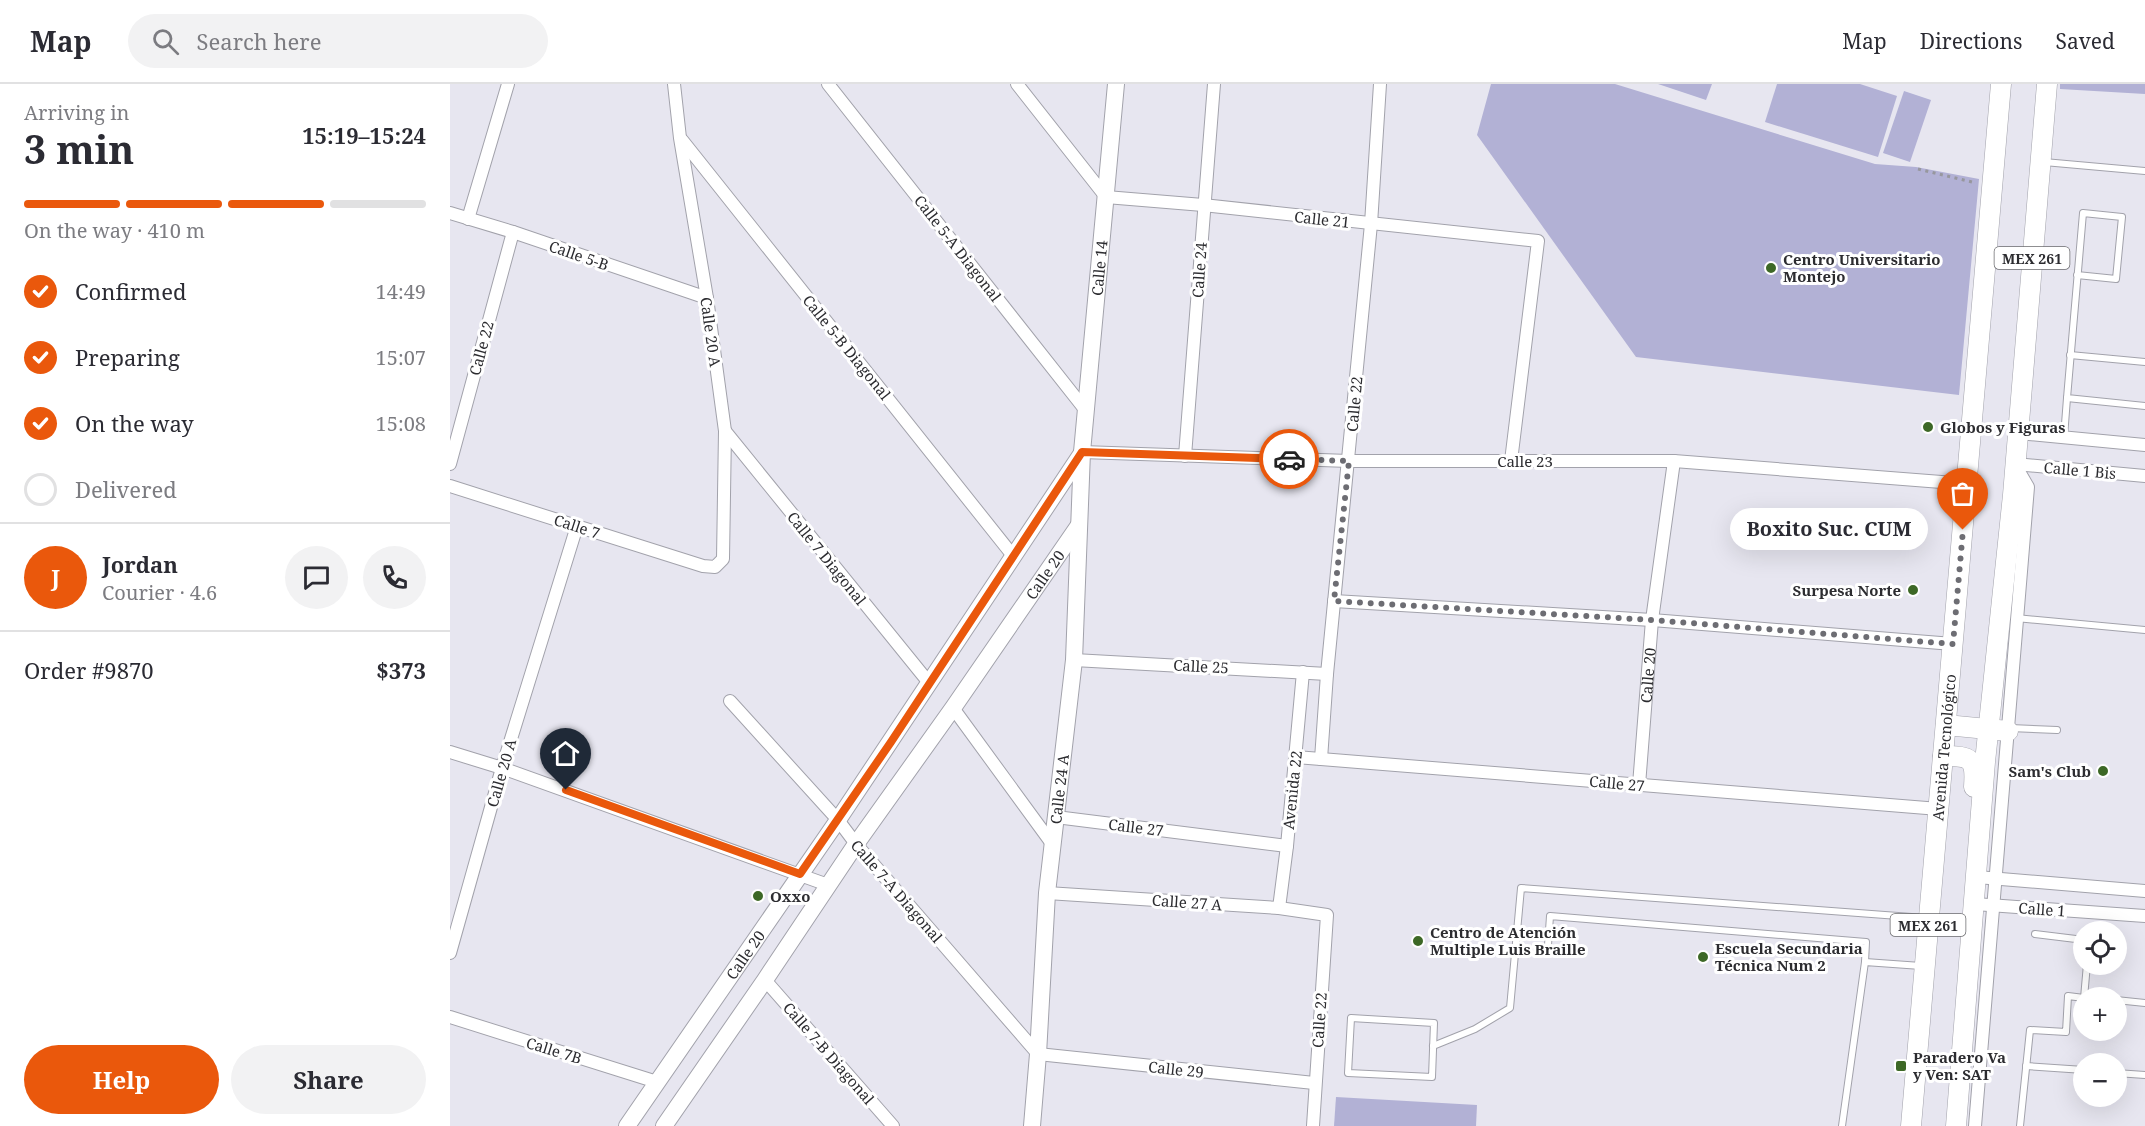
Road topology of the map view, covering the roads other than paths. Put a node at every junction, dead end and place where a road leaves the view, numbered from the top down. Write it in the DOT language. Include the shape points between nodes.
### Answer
graph roads {
  1 [pos="508,84"];
  2 [pos="674,84"];
  3 [pos="828,84"];
  4 [pos="1017,84"];
  5 [pos="1116,84"];
  6 [pos="1214,84"];
  7 [pos="1380,84"];
  8 [pos="2001,84"];
  9 [pos="2047,84"];
  10 [pos="680,138"];
  11 [pos="2040,161"];
  12 [pos="2145,171"];
  13 [pos="1106,197"];
  14 [pos="1203,206"];
  15 [pos="450,213"];
  16 [pos="468,219"];
  17 [pos="1371,224"];
  18 [pos="513,232"];
  19 [pos="2077,275"];
  20 [pos="707,298"];
  21 [pos="2070,355"];
  22 [pos="2145,362"];
  23 [pos="2067,398"];
  24 [pos="2145,406"];
  25 [pos="1087,412"];
  26 [pos="725,431"];
  27 [pos="2018,433"];
  28 [pos="2064,437"];
  29 [pos="2145,445"];
  30 [pos="1082,452"];
  31 [pos="1185,456"];
  32 [pos="1349,461"];
  33 [pos="1512,461"];
  34 [pos="1674,461"];
  35 [pos="450,464"];
  36 [pos="2015,464"];
  37 [pos="2145,476"];
  38 [pos="1967,484"];
  39 [pos="450,486"];
  40 [pos="1079,525"];
  41 [pos="577,526"];
  42 [pos="1014,556"];
  43 [pos="703,566"];
  44 [pos="1334,601"];
  45 [pos="2009,617"];
  46 [pos="1652,620"];
  47 [pos="2145,630"];
  48 [pos="1953,644"];
  49 [pos="1074,660"];
  50 [pos="1303,672"];
  51 [pos="1327,674"];
  52 [pos="930,684"];
  53 [pos="730,701"];
  54 [pos="953,708"];
  55 [pos="1946,725"];
  56 [pos="2002,729"];
  57 [pos="2057,730"];
  58 [pos="450,752"];
  59 [pos="1943,756"];
  60 [pos="1296,757"];
  61 [pos="1321,759"];
  62 [pos="502,768"];
  63 [pos="1639,785"];
  64 [pos="1939,809"];
  65 [pos="1056,817"];
  66 [pos="838,820"];
  67 [pos="1981,827"];
  68 [pos="856,844"];
  69 [pos="1053,845"];
  70 [pos="1287,846"];
  71 [pos="800,874"];
  72 [pos="1986,878"];
  73 [pos="828,885"];
  74 [pos="2145,891"];
  75 [pos="1047,893"];
  76 [pos="1984,904"];
  77 [pos="1279,908"];
  78 [pos="1327,915"];
  79 [pos="2145,916"];
  80 [pos="1929,918"];
  81 [pos="2035,934"];
  82 [pos="2073,939"];
  83 [pos="1548,945"];
  84 [pos="450,952"];
  85 [pos="1865,962"];
  86 [pos="1925,967"];
  87 [pos="765,980"];
  88 [pos="2073,997"];
  89 [pos="2127,1001"];
  90 [pos="2145,1003"];
  91 [pos="450,1017"];
  92 [pos="1433,1046"];
  93 [pos="1038,1054"];
  94 [pos="2026,1066"];
  95 [pos="2073,1070"];
  96 [pos="2127,1074"];
  97 [pos="2145,1076"];
  98 [pos="657,1082"];
  99 [pos="1314,1083"];
  100 [pos="627,1126"];
  101 [pos="664,1126"];
  102 [pos="893,1126"];
  103 [pos="1032,1126"];
  104 [pos="1313,1126"];
  105 [pos="1842,1126"];
  106 [pos="1911,1126"];
  107 [pos="1956,1126"];
  108 [pos="1975,1126"];
  109 [pos="2020,1126"];
  1 -- 16 [label="street"];
  2 -- 10 [label="street, Calle 20 A"];
  3 -- 25 [label="street, Calle 5-A Diagonal"];
  4 -- 13 [label="street"];
  5 -- 13 [label="street, Calle 14"];
  6 -- 14 [label="street, Calle 24"];
  7 -- 17 [label="street, Calle 22"];
  8 -- 38 [label="main road, Avenida Tecnológico / MEX 261"];
  9 -- 11 [label="main road, MEX 261"];
  10 -- 20 [label="street, Calle 20 A"];
  10 -- 42 [label="street, Calle 5-B Diagonal"];
  11 -- 12 [label="lane"];
  11 -- 27 [label="main road, MEX 261"];
  13 -- 14 [label="street, Calle 21"];
  13 -- 25 [label="street, Calle 14"];
  14 -- 17 [label="street, Calle 21"];
  14 -- 31 [label="street, Calle 24"];
  15 -- 16 [label="street, Calle 5-B"];
  16 -- 18 [label="street, Calle 5-B"];
  17 -- 32 [label="street, Calle 22"];
  17 -- 33 [label="street, Calle 21" via="1538,241"];
  18 -- 20 [label="street, Calle 5-B"];
  18 -- 35 [label="street, Calle 22"];
  19 -- 19 [label="lane" via="2083,213 2122,216 2116,279"];
  19 -- 21 [label="lane"];
  20 -- 26 [label="street, Calle 20 A"];
  21 -- 22 [label="lane"];
  21 -- 23 [label="lane"];
  23 -- 24 [label="lane"];
  23 -- 28 [label="lane"];
  25 -- 30 [label="street, Calle 14"];
  26 -- 43 [label="street, Calle 20 A" via="723,559 715,567"];
  26 -- 52 [label="street, Calle 7 Diagonal"];
  27 -- 28 [label="street, Calle 1 Bis"];
  27 -- 36 [label="main road, MEX 261"];
  28 -- 29 [label="street, Calle 1 Bis"];
  30 -- 31 [label="street, Calle 23"];
  30 -- 40 [label="street, Calle 24 A"];
  30 -- 42 [label="street, Calle 20"];
  31 -- 32 [label="street, Calle 23"];
  32 -- 33 [label="street, Calle 23"];
  32 -- 44 [label="street, Calle 22"];
  33 -- 34 [label="street, Calle 23"];
  34 -- 38 [label="street, Calle 23"];
  34 -- 46 [label="street, Calle 20"];
  36 -- 37 [label="street, Calle 1 Bis"];
  36 -- 45 [label="main road, MEX 261"];
  38 -- 48 [label="main road, Avenida Tecnológico / MEX 261"];
  39 -- 41 [label="street, Calle 7"];
  40 -- 49 [label="street, Calle 24 A"];
  40 -- 54 [label="street, Calle 20"];
  41 -- 43 [label="street, Calle 7"];
  41 -- 62 [label="street, Calle 20 A"];
  42 -- 52 [label="street, Calle 20"];
  44 -- 46 [label="street"];
  44 -- 51 [label="street, Calle 22"];
  45 -- 47 [label="lane"];
  45 -- 56 [label="main road, MEX 261"];
  46 -- 48 [label="street"];
  46 -- 63 [label="street, Calle 20"];
  48 -- 55 [label="main road, Avenida Tecnológico / MEX 261"];
  49 -- 50 [label="street, Calle 25"];
  49 -- 65 [label="street, Calle 24 A"];
  50 -- 51 [label="street, Calle 25"];
  50 -- 60 [label="street, Avenida 22"];
  51 -- 61 [label="street, Calle 22"];
  52 -- 66 [label="street, Calle 20"];
  53 -- 66 [label="street, Calle 7-A Diagonal"];
  54 -- 68 [label="street, Calle 20"];
  54 -- 69 [label="street"];
  55 -- 56 [label="main road"];
  55 -- 59 [label="main road, Avenida Tecnológico / MEX 261"];
  56 -- 57 [label="lane"];
  56 -- 67 [label="main road, MEX 261"];
  56 -- 72 [label="street"];
  58 -- 62 [label="street"];
  59 -- 64 [label="main road, Avenida Tecnológico / MEX 261"];
  59 -- 67 [label="main road" via="1967,758 1974,764 1973,804"];
  60 -- 61 [label="street, Calle 27"];
  60 -- 70 [label="street, Avenida 22"];
  61 -- 63 [label="street, Calle 27"];
  62 -- 71 [label="street"];
  62 -- 84 [label="street, Calle 20 A"];
  63 -- 64 [label="street, Calle 27"];
  64 -- 80 [label="main road, Avenida Tecnológico / MEX 261"];
  65 -- 69 [label="street, Calle 24 A"];
  65 -- 70 [label="street, Calle 27"];
  66 -- 68 [label="street, Calle 7-A Diagonal"];
  66 -- 71 [label="street, Calle 20"];
  67 -- 72 [label="main road, MEX 261"];
  68 -- 73 [label="street, Calle 20"];
  68 -- 93 [label="street, Calle 7-A Diagonal"];
  69 -- 75 [label="street, Calle 24 A"];
  70 -- 77 [label="street, Avenida 22"];
  71 -- 73 [label="street"];
  71 -- 98 [label="street, Calle 20"];
  72 -- 74 [label="street, Calle 1"];
  72 -- 76 [label="main road, MEX 261"];
  73 -- 87 [label="street, Calle 20"];
  75 -- 77 [label="street, Calle 27 A"];
  75 -- 93 [label="street, Calle 24 A"];
  76 -- 79 [label="street, Calle 1"];
  76 -- 107 [label="main road, MEX 261"];
  76 -- 108 [label="street"];
  77 -- 78 [label="street, Calle 27 A"];
  78 -- 99 [label="street, Calle 22"];
  80 -- 86 [label="main road, Avenida Tecnológico / MEX 261"];
  80 -- 92 [label="lane" via="1521,888 1510,1008 1475,1029"];
  81 -- 82 [label="lane"];
  83 -- 85 [label="lane" via="1550,916 1866,942"];
  85 -- 86 [label="lane"];
  85 -- 105 [label="lane"];
  86 -- 106 [label="main road, Avenida Tecnológico / MEX 261"];
  87 -- 101 [label="street, Calle 20"];
  87 -- 102 [label="street, Calle 7-B Diagonal"];
  88 -- 94 [label="lane" via="2068,996 2066,1032 2030,1030"];
  89 -- 90 [label="lane"];
  91 -- 98 [label="street, Calle 7B"];
  92 -- 92 [label="lane" via="1432,1077 1348,1073 1351,1018 1434,1023"];
  93 -- 99 [label="street, Calle 29"];
  93 -- 103 [label="street, Calle 24 A"];
  94 -- 95 [label="lane"];
  94 -- 109 [label="lane"];
  96 -- 97 [label="lane"];
  98 -- 100 [label="street, Calle 20"];
  99 -- 104 [label="street, Calle 22"];
}
